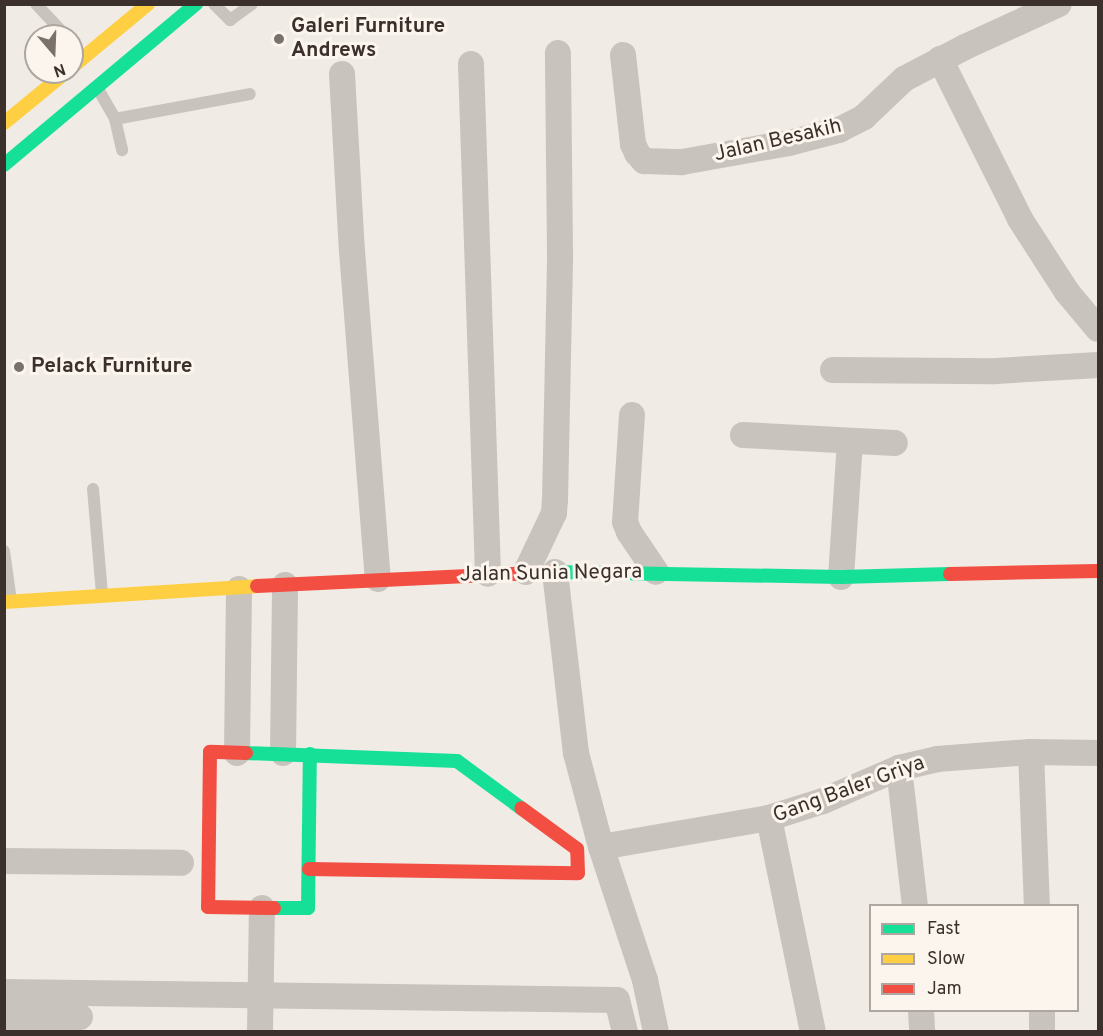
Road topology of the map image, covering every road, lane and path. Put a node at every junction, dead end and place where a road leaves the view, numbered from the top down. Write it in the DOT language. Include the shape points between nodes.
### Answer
graph roads {
  1 [pos="36,4"];
  2 [pos="148,4"];
  3 [pos="196,4"];
  4 [pos="214,4"];
  5 [pos="252,4"];
  6 [pos="1059,4"];
  7 [pos="55,24"];
  8 [pos="84,53"];
  9 [pos="558,53"];
  10 [pos="623,56"];
  11 [pos="940,59"];
  12 [pos="471,64"];
  13 [pos="342,74"];
  14 [pos="51,84"];
  15 [pos="97,88"];
  16 [pos="250,93"];
  17 [pos="115,119"];
  18 [pos="4,123"];
  19 [pos="122,150"];
  20 [pos="4,165"];
  21 [pos="1098,329"];
  22 [pos="1098,365"];
  23 [pos="833,370"];
  24 [pos="632,415"];
  25 [pos="743,435"];
  26 [pos="850,442"];
  27 [pos="895,443"];
  28 [pos="93,489"];
  29 [pos="4,551"];
  30 [pos="1098,571"];
  31 [pos="555,572"];
  32 [pos="656,572"];
  33 [pos="526,573"];
  34 [pos="488,574"];
  35 [pos="841,577"];
  36 [pos="378,579"];
  37 [pos="285,585"];
  38 [pos="239,589"];
  39 [pos="102,596"];
  40 [pos="8,602"];
  41 [pos="1031,752"];
  42 [pos="237,753"];
  43 [pos="283,753"];
  44 [pos="1098,753"];
  45 [pos="310,754"];
  46 [pos="898,768"];
  47 [pos="769,818"];
  48 [pos="601,847"];
  49 [pos="4,861"];
  50 [pos="181,863"];
  51 [pos="309,869"];
  52 [pos="915,904"];
  53 [pos="1037,904"];
  54 [pos="262,908"];
  55 [pos="4,992"];
  56 [pos="261,995"];
  57 [pos="921,1012"];
  58 [pos="1042,1012"];
  59 [pos="80,1014"];
  60 [pos="4,1018"];
  61 [pos="260,1032"];
  62 [pos="625,1032"];
  63 [pos="656,1032"];
  64 [pos="813,1032"];
  65 [pos="922,1032"];
  66 [pos="1042,1032"];
  1 -- 7 [label="lane"];
  2 -- 8 [label="main road"];
  3 -- 15 [label="main road"];
  4 -- 5 [label="lane" via="230,20"];
  6 -- 11 [label="street, Jalan Besakih"];
  9 -- 33 [label="street" via="560,253 555,500 554,513"];
  10 -- 11 [label="street, Jalan Besakih" via="633,144 644,161 682,162 839,130 864,117 904,79"];
  11 -- 21 [label="street" via="1020,219 1067,292"];
  12 -- 34 [label="street"];
  13 -- 36 [label="street"];
  14 -- 18 [label="main road"];
  15 -- 17 [label="lane"];
  15 -- 20 [label="main road"];
  16 -- 17 [label="lane"];
  17 -- 19 [label="lane"];
  22 -- 23 [label="street" via="996,371"];
  24 -- 32 [label="street" via="625,522"];
  25 -- 26 [label="street"];
  26 -- 27 [label="street"];
  26 -- 35 [label="street"];
  28 -- 39 [label="lane"];
  29 -- 40 [label="lane"];
  30 -- 35 [label="main road, Jalan Sunia Negara"];
  31 -- 32 [label="main road, Jalan Sunia Negara"];
  31 -- 33 [label="main road, Jalan Sunia Negara"];
  31 -- 48 [label="street" via="576,753"];
  32 -- 35 [label="main road, Jalan Sunia Negara"];
  33 -- 34 [label="main road, Jalan Sunia Negara"];
  34 -- 36 [label="main road, Jalan Sunia Negara"];
  36 -- 37 [label="main road, Jalan Sunia Negara"];
  37 -- 38 [label="main road, Jalan Sunia Negara"];
  37 -- 43 [label="street"];
  38 -- 39 [label="main road, Jalan Sunia Negara"];
  38 -- 42 [label="street"];
  39 -- 40 [label="main road, Jalan Sunia Negara"];
  41 -- 44 [label="street, Gang Baler Griya"];
  41 -- 46 [label="street, Gang Baler Griya" via="937,759"];
  41 -- 53 [label="street"];
  42 -- 43 [label="main road"];
  42 -- 54 [label="main road" via="210,753 208,907"];
  43 -- 45 [label="main road"];
  45 -- 51 [label="main road"];
  45 -- 51 [label="main road" via="457,760 577,849 579,873"];
  46 -- 47 [label="street, Gang Baler Griya" via="823,801"];
  46 -- 52 [label="street"];
  47 -- 48 [label="street, Gang Baler Griya"];
  47 -- 64 [label="street"];
  48 -- 63 [label="street" via="645,980"];
  49 -- 50 [label="street"];
  51 -- 54 [label="main road" via="308,908"];
  54 -- 56 [label="street"];
  55 -- 59 [label="street"];
  56 -- 59 [label="street"];
  56 -- 61 [label="street"];
  56 -- 62 [label="street" via="617,1000"];
  57 -- 65 [label="street"];
  58 -- 66 [label="street"];
  59 -- 60 [label="street"];
}
